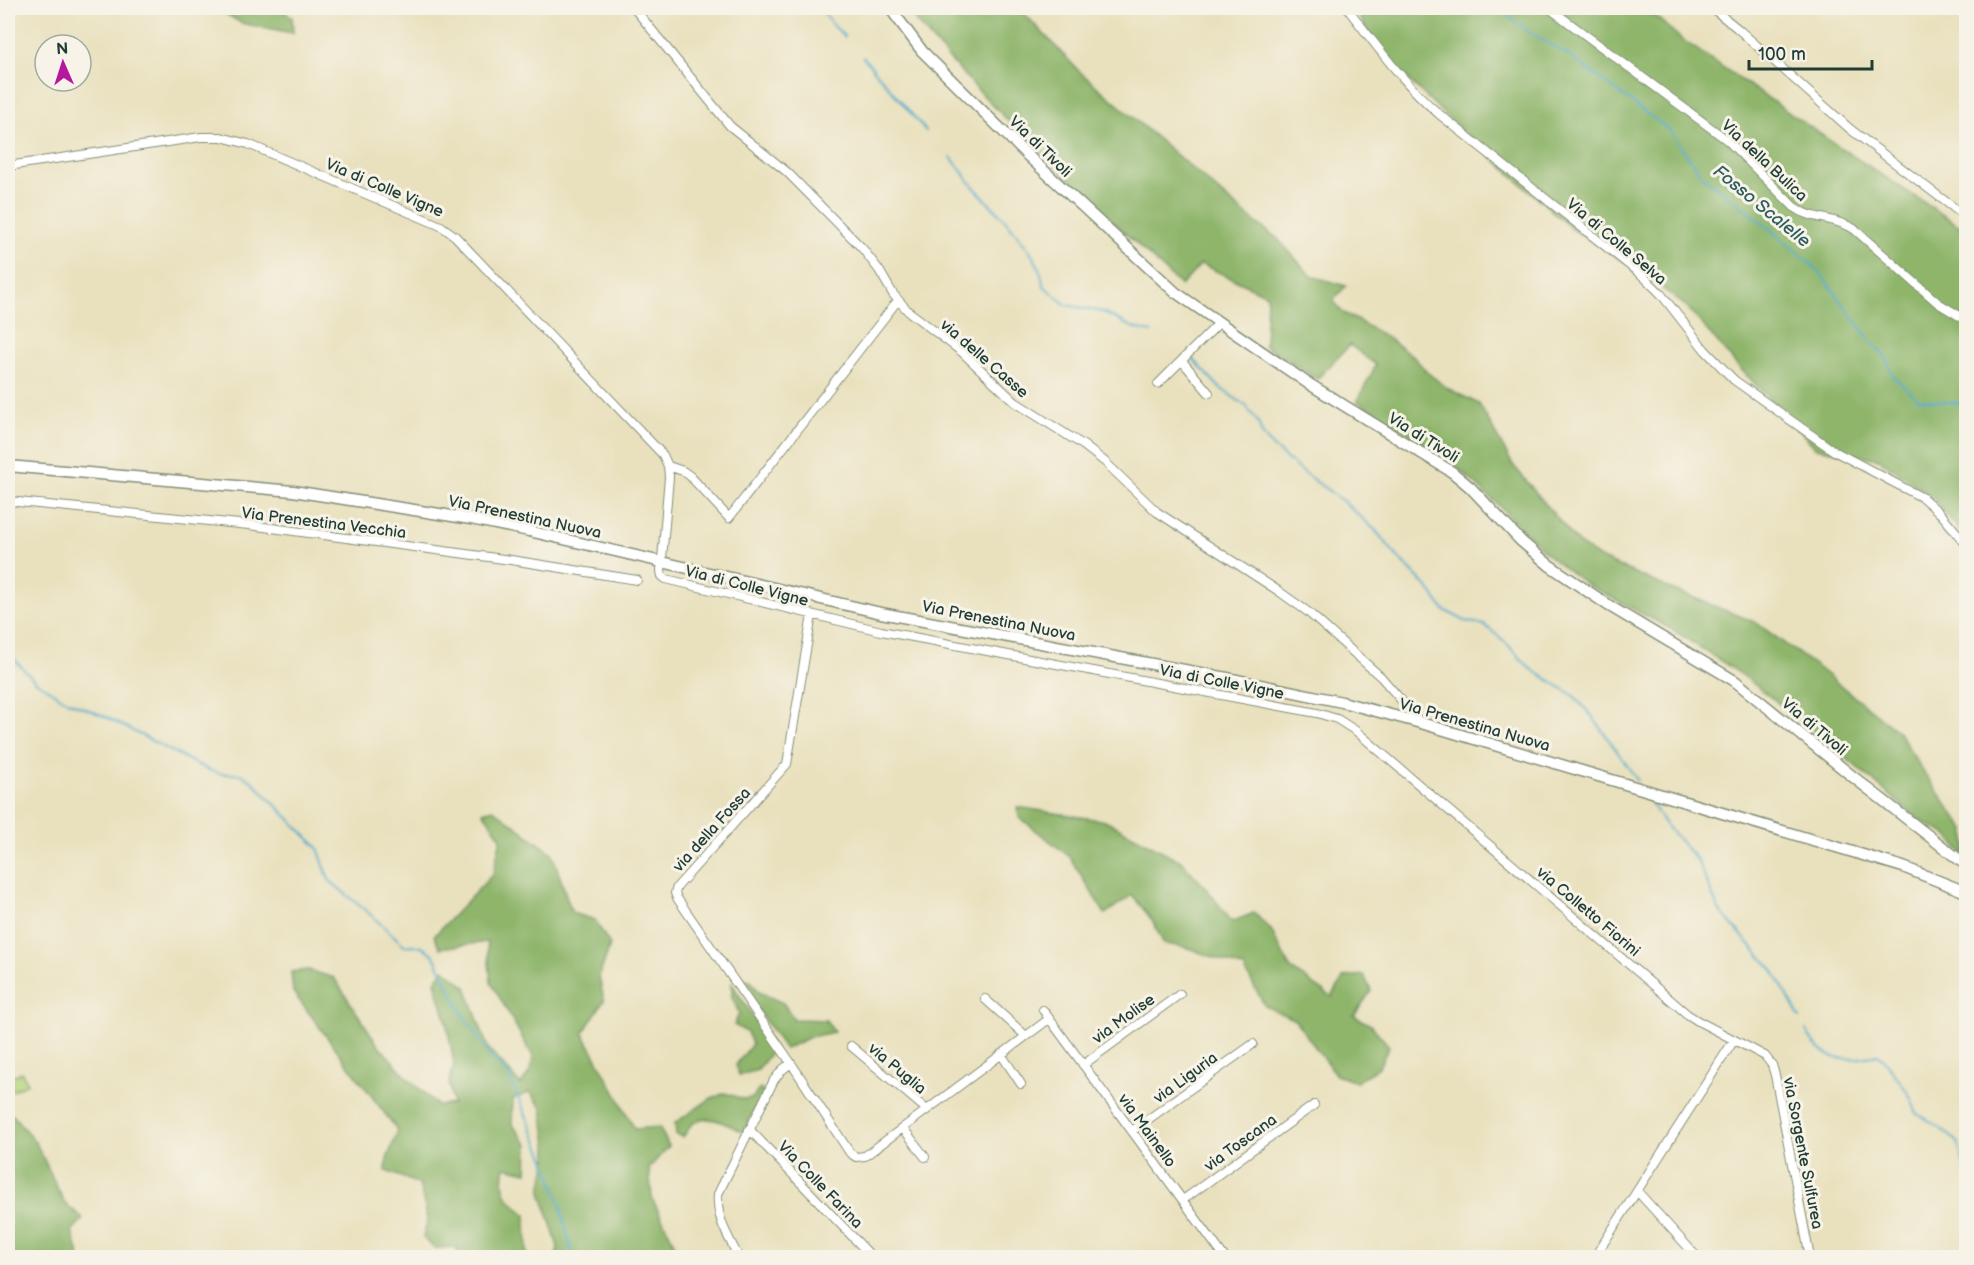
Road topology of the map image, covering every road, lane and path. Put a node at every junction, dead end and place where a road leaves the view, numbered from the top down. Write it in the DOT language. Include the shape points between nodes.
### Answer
graph roads {
  1 [pos="634,8"];
  2 [pos="890,8"];
  3 [pos="1347,8"];
  4 [pos="1549,8"];
  5 [pos="1712,8"];
  6 [pos="8,166"];
  7 [pos="1966,217"];
  8 [pos="898,300"];
  9 [pos="1966,320"];
  10 [pos="1220,323"];
  11 [pos="1182,361"];
  12 [pos="1158,384"];
  13 [pos="1209,393"];
  14 [pos="8,466"];
  15 [pos="668,466"];
  16 [pos="8,501"];
  17 [pos="1966,544"];
  18 [pos="662,562"];
  19 [pos="637,580"];
  20 [pos="812,615"];
  21 [pos="1421,723"];
  22 [pos="1432,795"];
  23 [pos="1966,865"];
  24 [pos="1966,892"];
  25 [pos="1180,994"];
  26 [pos="986,999"];
  27 [pos="1042,1010"];
  28 [pos="1048,1019"];
  29 [pos="1026,1036"];
  30 [pos="1734,1040"];
  31 [pos="1253,1044"];
  32 [pos="851,1046"];
  33 [pos="1001,1054"];
  34 [pos="791,1063"];
  35 [pos="1083,1065"];
  36 [pos="1021,1083"];
  37 [pos="1314,1105"];
  38 [pos="927,1110"];
  39 [pos="903,1128"];
  40 [pos="749,1129"];
  41 [pos="1132,1131"];
  42 [pos="925,1157"];
  43 [pos="1637,1191"];
  44 [pos="1183,1200"];
  45 [pos="740,1257"];
  46 [pos="873,1257"];
  47 [pos="1225,1257"];
  48 [pos="1594,1257"];
  49 [pos="1698,1257"];
  50 [pos="1810,1257"];
  1 -- 8 [label="street, via delle Casse" via="740,136 787,172 862,248"];
  2 -- 10 [label="main road, Via di Tivoli" via="922,51 1027,155 1175,291"];
  3 -- 17 [label="street, Via di Colle Selva" via="1420,97 1643,276 1734,380 1834,451 1923,498"];
  4 -- 9 [label="street, Via della Bulica" via="1727,140 1794,207 1807,215 1838,221 1854,229 1934,299"];
  5 -- 7 [label="street" via="1850,129"];
  6 -- 15 [label="street, Via di Colle Vigne" via="215,137 248,144 430,220 455,236 659,449"];
  8 -- 15 [label="street" via="729,518 690,476"];
  8 -- 21 [label="street, via delle Casse" via="1015,402 1105,462 1161,515 1308,612 1381,677"];
  10 -- 11 [label="street"];
  10 -- 23 [label="main road, Via di Tivoli" via="1452,472 1549,565 1601,601 1736,681"];
  11 -- 12 [label="street"];
  11 -- 13 [label="street"];
  14 -- 18 [label="main road, Via Prenestina Nuova" via="326,495 489,522"];
  15 -- 18 [label="street, Via di Colle Vigne"];
  16 -- 19 [label="street, Via Prenestina Vecchia" via="249,525"];
  18 -- 20 [label="street, Via di Colle Vigne" via="666,579"];
  18 -- 21 [label="main road, Via Prenestina Nuova" via="881,613 1239,680"];
  20 -- 22 [label="street, Via di Colle Vigne" via="892,634 1324,715 1356,731"];
  20 -- 34 [label="street, via della Fossa" via="787,764 675,893"];
  21 -- 24 [label="main road, Via Prenestina Nuova" via="1909,869"];
  22 -- 30 [label="street, via Colletto Fiorini" via="1688,1014"];
  25 -- 35 [label="street, via Molise"];
  26 -- 29 [label="street"];
  27 -- 28 [label="street, via Mainello"];
  28 -- 29 [label="street"];
  28 -- 35 [label="street, via Mainello"];
  29 -- 33 [label="street"];
  30 -- 43 [label="street"];
  30 -- 50 [label="street, via Sorgente Sulfurea" via="1765,1056 1773,1068"];
  31 -- 41 [label="street, via Liguria"];
  32 -- 38 [label="street, via Puglia"];
  33 -- 36 [label="street"];
  33 -- 38 [label="street"];
  34 -- 39 [label="street, via della Fossa" via="856,1157 865,1156"];
  34 -- 40 [label="street" via="776,1077"];
  35 -- 41 [label="street, via Mainello"];
  37 -- 44 [label="street, via Toscana"];
  38 -- 39 [label="street"];
  39 -- 42 [label="street"];
  40 -- 45 [label="street" via="721,1186 718,1201 722,1224"];
  40 -- 46 [label="street, Via Colle Farina"];
  41 -- 44 [label="street, via Mainello"];
  43 -- 48 [label="street"];
  43 -- 49 [label="street"];
  44 -- 47 [label="street, via Mainello"];
}
